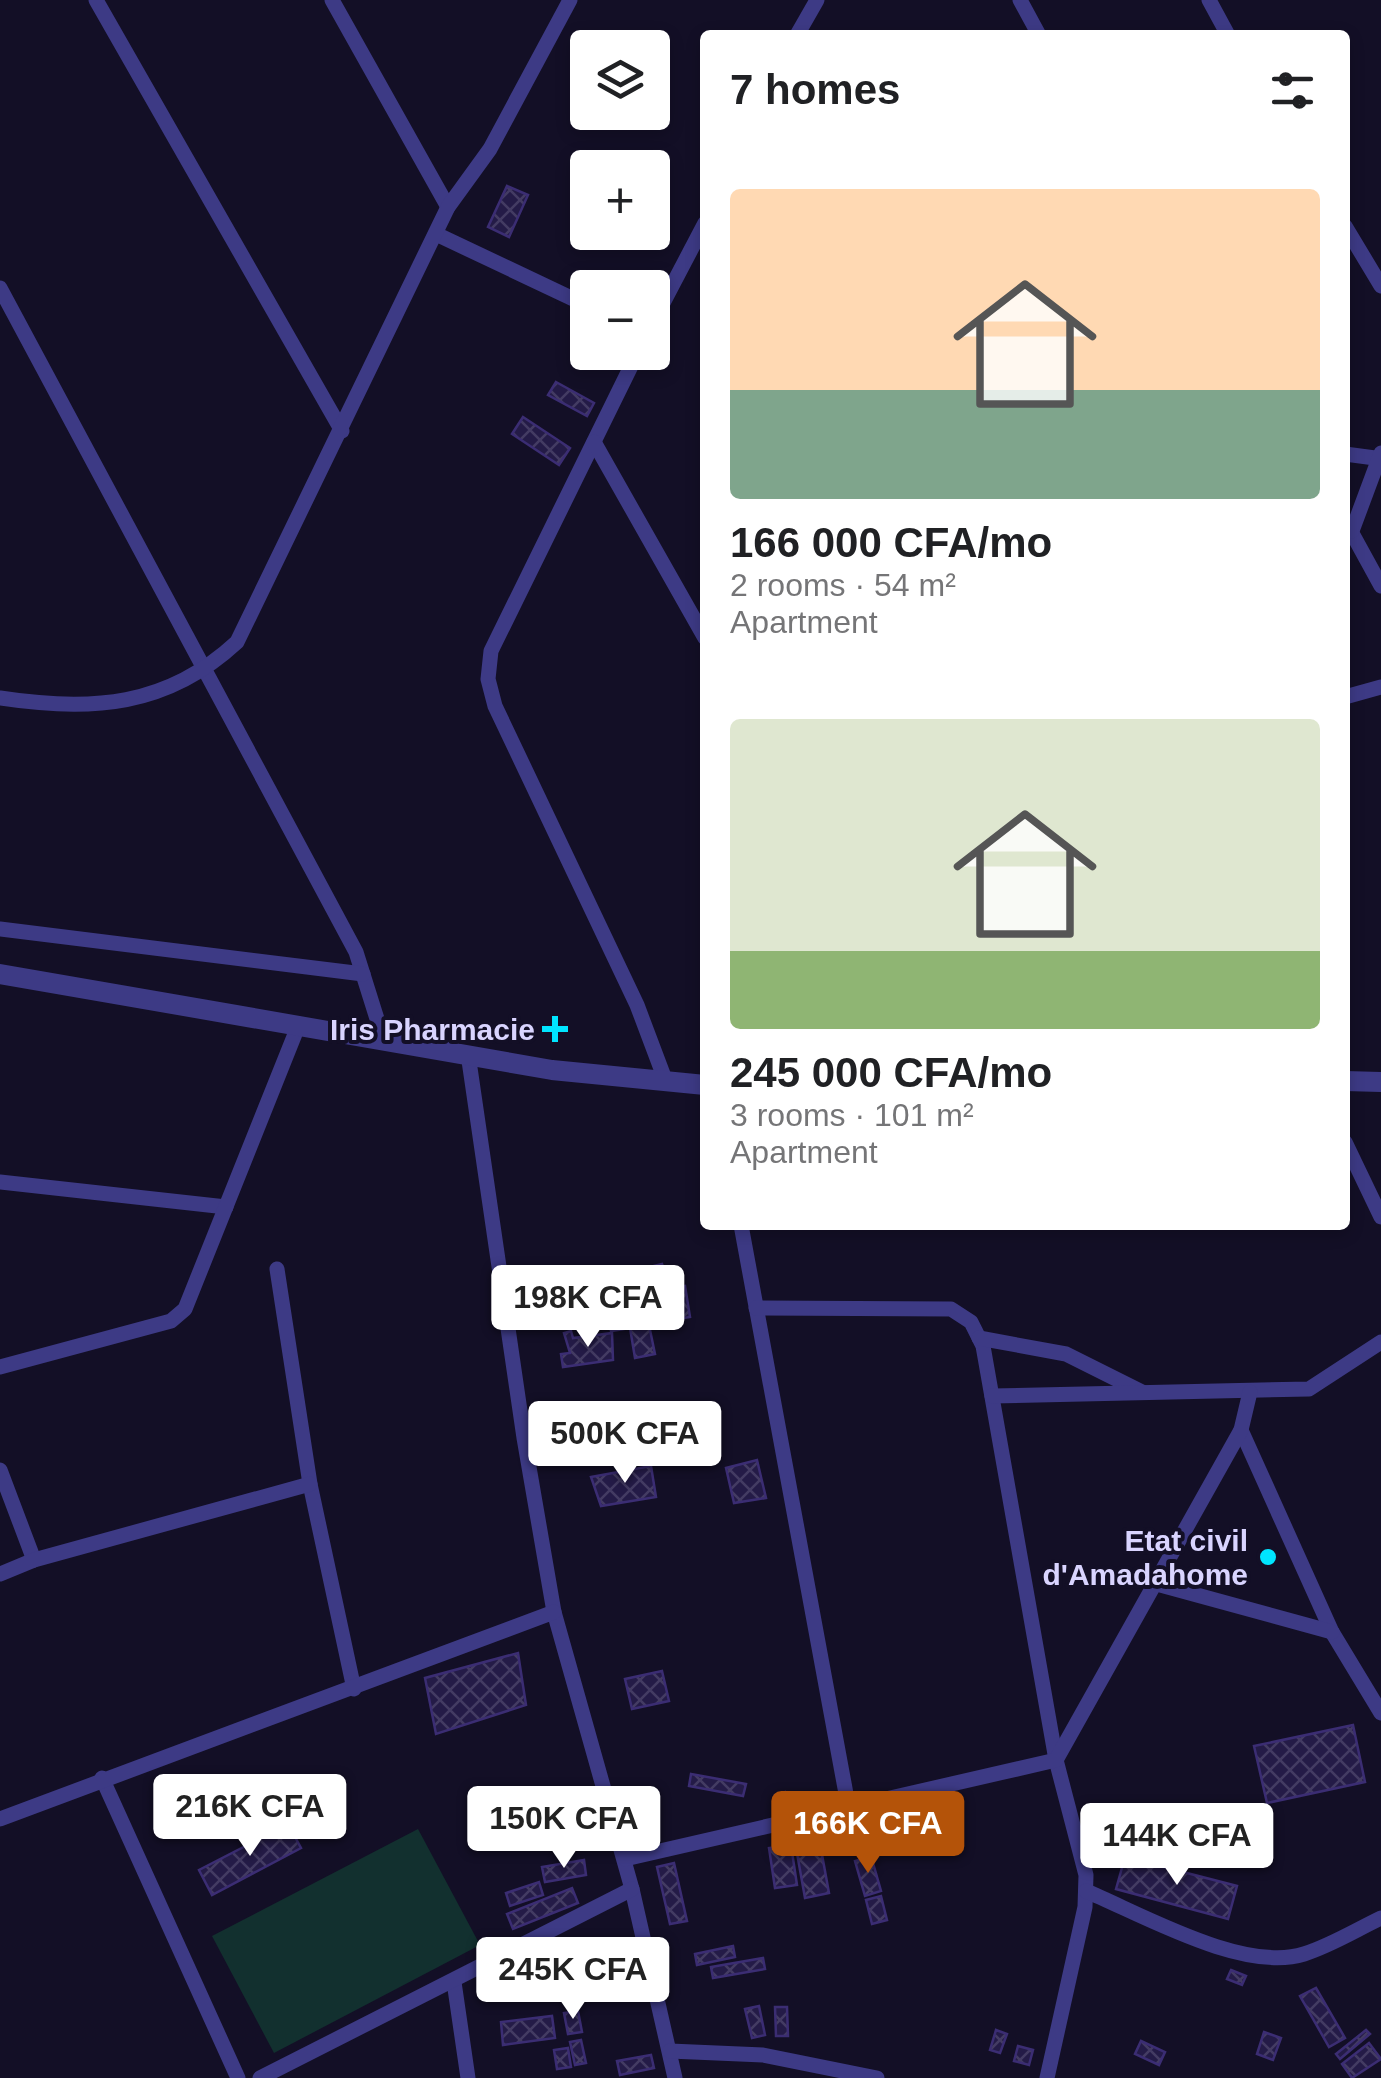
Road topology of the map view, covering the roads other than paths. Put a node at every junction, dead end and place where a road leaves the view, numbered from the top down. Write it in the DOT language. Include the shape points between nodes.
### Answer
graph roads {
  1 [pos="96,0"];
  2 [pos="332,0"];
  3 [pos="570,0"];
  4 [pos="817,0"];
  5 [pos="1020,0"];
  6 [pos="1209,0"];
  7 [pos="800,30"];
  8 [pos="1036,30"];
  9 [pos="1225,30"];
  10 [pos="448,207"];
  11 [pos="700,233"];
  12 [pos="436,234"];
  13 [pos="1350,234"];
  14 [pos="1381,286"];
  15 [pos="0,288"];
  16 [pos="670,290"];
  17 [pos="570,297"];
  18 [pos="629,370"];
  19 [pos="342,431"];
  20 [pos="594,442"];
  21 [pos="1350,454"];
  22 [pos="1378,456"];
  23 [pos="1350,524"];
  24 [pos="1350,528"];
  25 [pos="1381,586"];
  26 [pos="700,629"];
  27 [pos="207,670"];
  28 [pos="1381,687"];
  29 [pos="1350,696"];
  30 [pos="0,698"];
  31 [pos="0,930"];
  32 [pos="0,974"];
  33 [pos="364,974"];
  34 [pos="300,1024"];
  35 [pos="383,1038"];
  36 [pos="468,1054"];
  37 [pos="1350,1081"];
  38 [pos="666,1082"];
  39 [pos="1381,1082"];
  40 [pos="700,1085"];
  41 [pos="1350,1152"];
  42 [pos="0,1182"];
  43 [pos="226,1207"];
  44 [pos="1381,1217"];
  45 [pos="743,1230"];
  46 [pos="277,1270"];
  47 [pos="756,1308"];
  48 [pos="979,1338"];
  49 [pos="1381,1342"];
  50 [pos="0,1367"];
  51 [pos="1250,1392"];
  52 [pos="1146,1394"];
  53 [pos="992,1396"];
  54 [pos="1241,1430"];
  55 [pos="0,1470"];
  56 [pos="310,1484"];
  57 [pos="34,1560"];
  58 [pos="0,1574"];
  59 [pos="1154,1583"];
  60 [pos="554,1612"];
  61 [pos="1332,1632"];
  62 [pos="354,1688"];
  63 [pos="1381,1712"];
  64 [pos="1056,1760"];
  65 [pos="102,1778"];
  66 [pos="849,1810"];
  67 [pos="0,1820"];
  68 [pos="624,1859"];
  69 [pos="632,1889"];
  70 [pos="1086,1891"];
  71 [pos="1381,1918"];
  72 [pos="454,1982"];
  73 [pos="670,2050"];
  74 [pos="238,2078"];
  75 [pos="260,2078"];
  76 [pos="468,2078"];
  77 [pos="675,2078"];
  78 [pos="876,2078"];
  79 [pos="1047,2078"];
  1 -- 19 [label="street"];
  2 -- 10 [label="street"];
  3 -- 10 [label="street" via="490,149"];
  4 -- 7 [label="street"];
  5 -- 8 [label="street"];
  6 -- 9 [label="street"];
  10 -- 12 [label="street"];
  11 -- 16 [label="street"];
  12 -- 17 [label="street"];
  12 -- 19 [label="street"];
  13 -- 14 [label="street"];
  15 -- 27 [label="street"];
  18 -- 20 [label="street"];
  19 -- 27 [label="street" via="236,642"];
  20 -- 26 [label="street"];
  20 -- 38 [label="street" via="491,650 488,680 638,1004"];
  21 -- 22 [label="street"];
  22 -- 23 [label="street"];
  24 -- 25 [label="street"];
  27 -- 30 [label="street" via="146,697 104,704"];
  27 -- 33 [label="street"];
  28 -- 29 [label="street"];
  31 -- 33 [label="street"];
  32 -- 34 [label="street"];
  33 -- 35 [label="street"];
  34 -- 35 [label="street"];
  34 -- 43 [label="street"];
  35 -- 36 [label="street"];
  36 -- 38 [label="street"];
  36 -- 60 [label="street"];
  37 -- 39 [label="street"];
  38 -- 40 [label="street"];
  41 -- 44 [label="street"];
  42 -- 43 [label="street"];
  43 -- 50 [label="street" via="185,1308 171,1321"];
  45 -- 47 [label="street"];
  46 -- 56 [label="street"];
  47 -- 48 [label="street" via="951,1309 971,1322"];
  47 -- 66 [label="street"];
  48 -- 52 [label="street" via="1066,1354"];
  48 -- 53 [label="street"];
  49 -- 51 [label="street" via="1309,1389"];
  51 -- 52 [label="street"];
  51 -- 54 [label="street"];
  52 -- 53 [label="street"];
  53 -- 64 [label="street"];
  54 -- 59 [label="street"];
  54 -- 61 [label="street"];
  55 -- 57 [label="street"];
  56 -- 57 [label="street"];
  56 -- 62 [label="street"];
  57 -- 58 [label="street"];
  59 -- 61 [label="street"];
  59 -- 64 [label="street"];
  60 -- 62 [label="street"];
  60 -- 68 [label="street"];
  61 -- 63 [label="street"];
  62 -- 65 [label="street"];
  64 -- 66 [label="street"];
  64 -- 70 [label="street"];
  65 -- 67 [label="street"];
  65 -- 74 [label="street"];
  66 -- 68 [label="street"];
  68 -- 69 [label="street"];
  69 -- 72 [label="street"];
  69 -- 73 [label="street"];
  70 -- 71 [label="street" via="1226,1949 1272,1958 1303,1954"];
  70 -- 79 [label="street"];
  72 -- 75 [label="street"];
  72 -- 76 [label="street"];
  73 -- 77 [label="street"];
  73 -- 78 [label="street" via="763,2055"];
}
